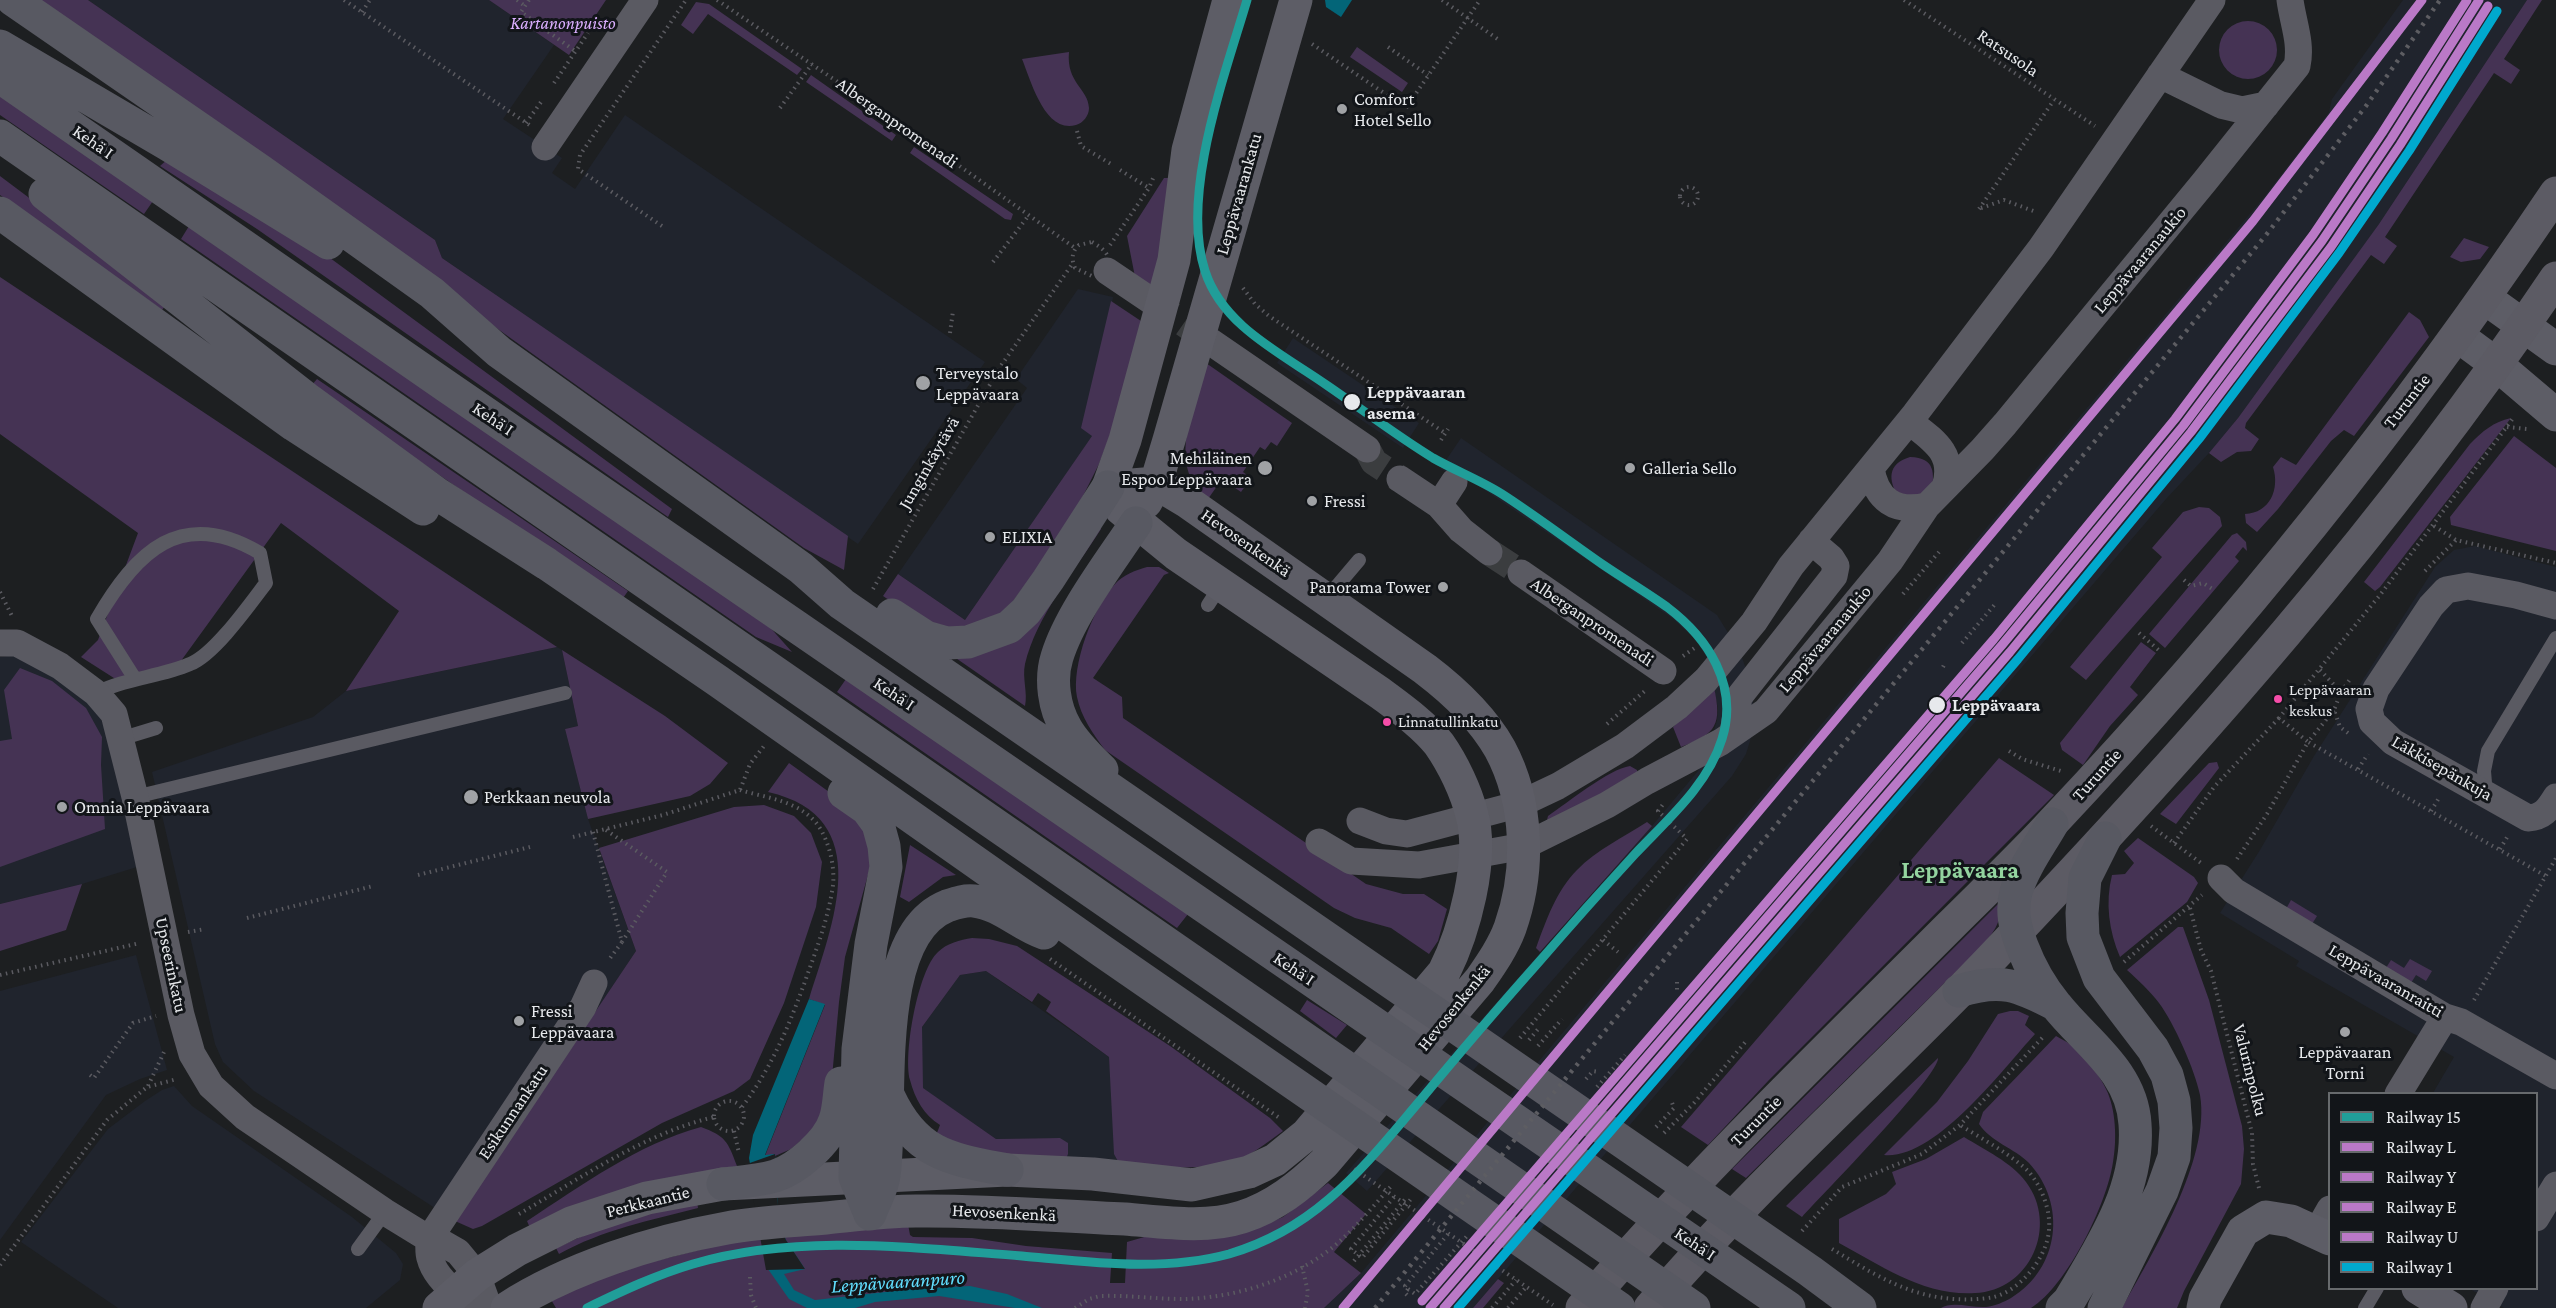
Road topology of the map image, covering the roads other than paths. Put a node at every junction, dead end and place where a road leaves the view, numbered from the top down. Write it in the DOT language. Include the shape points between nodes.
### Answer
graph roads {
  1 [pos="13,0"];
  2 [pos="645,0"];
  3 [pos="1228,0"];
  4 [pos="1296,0"];
  5 [pos="2212,0"];
  6 [pos="2270,0"];
  7 [pos="2291,8"];
  8 [pos="0,46"];
  9 [pos="2160,75"];
  10 [pos="0,77"];
  11 [pos="2266,105"];
  12 [pos="0,136"];
  13 [pos="548,142"];
  14 [pos="0,162"];
  15 [pos="2556,193"];
  16 [pos="0,213"];
  17 [pos="1107,271"];
  18 [pos="2556,278"];
  19 [pos="2485,298"];
  20 [pos="1150,300"];
  21 [pos="2524,325"];
  22 [pos="2458,336"];
  23 [pos="1211,342"];
  24 [pos="2556,349"];
  25 [pos="499,352"];
  26 [pos="2496,364"];
  27 [pos="2556,415"];
  28 [pos="1910,422"];
  29 [pos="1367,449"];
  30 [pos="1871,468"];
  31 [pos="1400,479"];
  32 [pos="1454,482"];
  33 [pos="1156,483"];
  34 [pos="1108,488"];
  35 [pos="1936,496"];
  36 [pos="1439,505"];
  37 [pos="1136,523"];
  38 [pos="1811,542"];
  39 [pos="1489,552"];
  40 [pos="1359,560"];
  41 [pos="801,568"];
  42 [pos="1521,573"];
  43 [pos="1326,599"];
  44 [pos="2556,606"];
  45 [pos="642,631"];
  46 [pos="2556,638"];
  47 [pos="0,643"];
  48 [pos="1663,671"];
  49 [pos="135,679"];
  50 [pos="96,693"];
  51 [pos="565,693"];
  52 [pos="156,729"];
  53 [pos="1733,733"];
  54 [pos="796,738"];
  55 [pos="120,739"];
  56 [pos="1625,746"];
  57 [pos="1647,781"];
  58 [pos="2486,795"];
  59 [pos="135,797"];
  60 [pos="2556,797"];
  61 [pos="1520,804"];
  62 [pos="1473,816"];
  63 [pos="1150,818"];
  64 [pos="2052,824"];
  65 [pos="2105,838"];
  66 [pos="1320,842"];
  67 [pos="1524,846"];
  68 [pos="1475,857"];
  69 [pos="1419,865"];
  70 [pos="2221,878"];
  71 [pos="2016,931"];
  72 [pos="1101,951"];
  73 [pos="594,982"];
  74 [pos="1959,991"];
  75 [pos="2054,1017"];
  76 [pos="2453,1019"];
  77 [pos="858,1049"];
  78 [pos="2556,1076"];
  79 [pos="2399,1092"];
  80 [pos="889,1097"];
  81 [pos="1006,1170"];
  82 [pos="732,1174"];
  83 [pos="870,1177"];
  84 [pos="777,1178"];
  85 [pos="2556,1185"];
  86 [pos="385,1212"];
  87 [pos="870,1214"];
  88 [pos="2538,1215"];
  89 [pos="2325,1227"];
  90 [pos="429,1239"];
  91 [pos="358,1249"];
  92 [pos="2376,1290"];
  93 [pos="2421,1290"];
  94 [pos="2494,1290"];
  95 [pos="462,1296"];
  96 [pos="1786,1306"];
  97 [pos="489,1308"];
  98 [pos="507,1308"];
  99 [pos="1582,1308"];
  100 [pos="1619,1308"];
  101 [pos="1650,1308"];
  102 [pos="1694,1308"];
  103 [pos="1860,1308"];
  104 [pos="2062,1308"];
  105 [pos="2104,1308"];
  106 [pos="2204,1308"];
  107 [pos="2365,1308"];
  108 [pos="2451,1308"];
  109 [pos="2484,1308"];
  1 -- 25 [label="highway" via="432,293"];
  2 -- 13 [label="street"];
  3 -- 34 [label="main road" via="1188,150 1174,260"];
  4 -- 33 [label="main road, Leppävaarankatu"];
  5 -- 9 [label="street"];
  6 -- 7 [label="street"];
  7 -- 11 [label="street, Leppävaaranaukio" via="2298,37 2297,66"];
  8 -- 25 [label="highway" via="329,244 420,309"];
  9 -- 11 [label="street" via="2221,105 2242,110"];
  9 -- 28 [label="street" via="2041,248"];
  10 -- 96 [label="highway, Kehä I"];
  11 -- 35 [label="street, Leppävaaranaukio" via="2011,416"];
  12 -- 102 [label="highway"];
  14 -- 45 [label="highway" via="76,216 306,398 440,495"];
  15 -- 19 [label="main road, Turuntie"];
  16 -- 45 [label="highway" via="374,477 539,581"];
  17 -- 20 [label="street"];
  18 -- 21 [label="main road"];
  19 -- 21 [label="main road"];
  19 -- 22 [label="main road, Turuntie"];
  21 -- 24 [label="main road"];
  21 -- 26 [label="main road"];
  22 -- 26 [label="main road"];
  22 -- 64 [label="main road, Turuntie" via="2328,504 2179,685"];
  23 -- 29 [label="street"];
  25 -- 41 [label="highway"];
  26 -- 27 [label="main road"];
  26 -- 65 [label="main road" via="2345,561"];
  28 -- 30 [label="street"];
  28 -- 35 [label="street" via="1935,442 1946,458 1949,472"];
  30 -- 35 [label="street" via="1873,481 1896,506 1911,509"];
  30 -- 38 [label="street"];
  31 -- 36 [label="street"];
  32 -- 36 [label="street"];
  33 -- 34 [label="main road"];
  33 -- 37 [label="main road, Leppävaarankatu"];
  33 -- 43 [label="main road, Hevosenkenkä"];
  34 -- 37 [label="main road, Hevosenkenkä"];
  34 -- 41 [label="highway" via="1026,611 1009,627 968,642 947,643 926,637 849,588"];
  35 -- 53 [label="street, Leppävaaranaukio" via="1890,561 1766,711"];
  36 -- 39 [label="street" via="1461,530"];
  37 -- 62 [label="main road, Hevosenkenkä" via="1215,595 1380,693 1424,728 1448,759"];
  37 -- 63 [label="highway" via="1064,639 1054,682 1065,727 1083,752"];
  38 -- 53 [label="street, Leppävaaranaukio" via="1831,558 1836,567 1834,576 1739,697"];
  38 -- 56 [label="street" via="1724,660 1677,707"];
  40 -- 43 [label="lane"];
  41 -- 63 [label="highway" via="842,604"];
  42 -- 48 [label="street, Alberganpromenadi"];
  43 -- 61 [label="main road, Hevosenkenkä" via="1452,690 1500,750"];
  44 -- 58 [label="street, Läkkisepänkuja" via="2468,586 2446,590 2431,606 2376,689 2369,709 2372,722 2393,742"];
  45 -- 54 [label="highway"];
  46 -- 58 [label="lane" via="2488,751 2484,771"];
  47 -- 50 [label="street, Upseerinkatu" via="16,643 40,654"];
  49 -- 49 [label="lane" via="192,664 224,636 266,583 260,553 243,543 198,533 171,538 135,566 97,619"];
  49 -- 50 [label="lane"];
  50 -- 55 [label="street, Upseerinkatu" via="114,714"];
  51 -- 59 [label="lane"];
  52 -- 55 [label="lane"];
  53 -- 57 [label="street, Leppävaaranaukio"];
  54 -- 72 [label="highway"];
  54 -- 77 [label="highway" via="832,784 867,809 878,824 885,846 886,867 871,944"];
  55 -- 59 [label="street, Upseerinkatu"];
  56 -- 57 [label="street" via="1638,758"];
  56 -- 61 [label="street"];
  57 -- 67 [label="street, Leppävaaranaukio"];
  58 -- 60 [label="street, Läkkisepänkuja" via="2528,818 2539,817"];
  59 -- 86 [label="street, Upseerinkatu" via="181,1015 200,1069 211,1086 245,1117"];
  61 -- 62 [label="street"];
  61 -- 67 [label="main road, Hevosenkenkä"];
  62 -- 68 [label="main road, Hevosenkenkä"];
  62 -- 69 [label="street" via="1407,834 1360,821 1364,829"];
  63 -- 103 [label="highway" via="1386,978 1820,1259"];
  64 -- 71 [label="highway" via="2016,893"];
  64 -- 99 [label="main road, Turuntie" via="1743,1133 1637,1243"];
  65 -- 71 [label="main road"];
  65 -- 105 [label="highway" via="2085,878 2084,937 2099,978 2154,1049 2167,1075 2176,1128 2174,1157 2162,1191"];
  66 -- 69 [label="street" via="1351,861"];
  67 -- 68 [label="street"];
  67 -- 87 [label="main road, Hevosenkenkä" via="1521,881 1510,927 1480,980 1324,1163 1304,1183 1264,1209 1240,1218 1193,1223 945,1210"];
  68 -- 69 [label="street"];
  68 -- 81 [label="main road, Hevosenkenkä" via="1463,923 1444,972 1307,1134 1275,1160 1249,1172 1192,1185 1093,1174"];
  70 -- 76 [label="street, Leppävaaranraitti" via="2234,891"];
  71 -- 74 [label="main road"];
  71 -- 75 [label="highway"];
  72 -- 80 [label="highway" via="1039,931 988,904 972,901 958,902 923,921 910,940 901,967 887,1062"];
  72 -- 100 [label="highway"];
  73 -- 90 [label="street, Esikunnankatu" via="583,1007"];
  74 -- 75 [label="highway" via="1981,984 2026,989"];
  74 -- 101 [label="main road" via="1774,1173"];
  75 -- 104 [label="highway" via="2096,1046 2118,1076 2131,1102 2135,1124 2134,1156 2126,1192 2103,1243"];
  76 -- 78 [label="street, Leppävaaranraitti"];
  76 -- 79 [label="street"];
  77 -- 83 [label="highway"];
  77 -- 84 [label="highway" via="841,1079 831,1131 809,1155"];
  80 -- 81 [label="highway" via="906,1126 935,1152 953,1160"];
  80 -- 83 [label="highway"];
  81 -- 83 [label="main road, Hevosenkenkä"];
  82 -- 84 [label="highway"];
  82 -- 95 [label="main road, Perkkaantie" via="571,1223 516,1250"];
  83 -- 84 [label="main road"];
  83 -- 87 [label="highway"];
  85 -- 88 [label="street"];
  86 -- 90 [label="street, Upseerinkatu"];
  86 -- 91 [label="lane"];
  87 -- 98 [label="main road" via="727,1228 638,1250 562,1277"];
  89 -- 106 [label="main road" via="2266,1217 2243,1231 2205,1299"];
  90 -- 95 [label="street, Upseerinkatu" via="458,1252"];
  92 -- 107 [label="lane"];
  93 -- 108 [label="main road"];
  94 -- 109 [label="street"];
  95 -- 97 [label="street, Upseerinkatu"];
}
